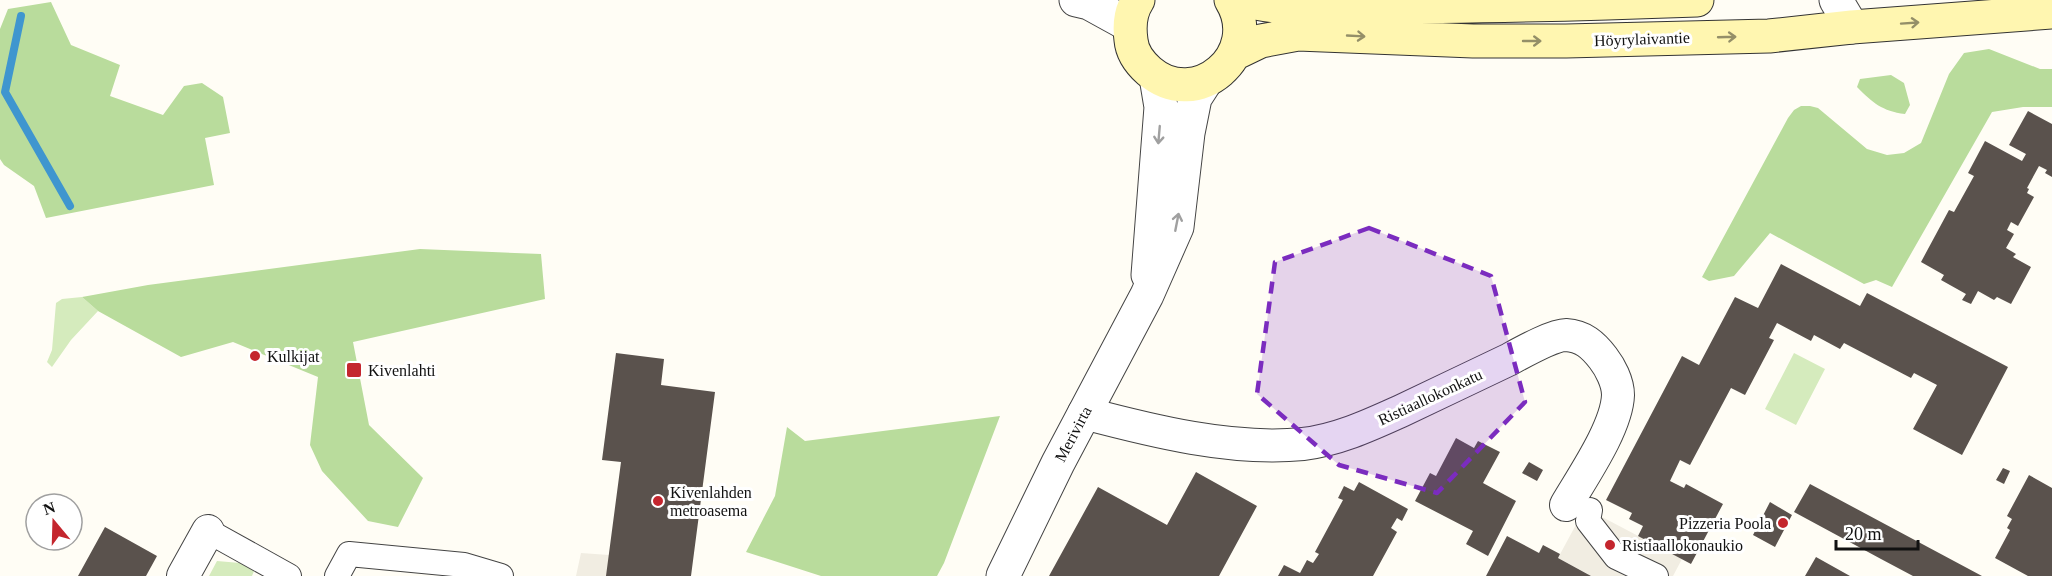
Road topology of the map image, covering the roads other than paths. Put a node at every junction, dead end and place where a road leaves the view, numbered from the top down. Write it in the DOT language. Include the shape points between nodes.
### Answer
graph roads {
  1 [pos="1076,0"];
  2 [pos="1231,0"];
  3 [pos="1245,0"];
  4 [pos="1697,0"];
  5 [pos="1851,9"];
  6 [pos="2052,12"];
  7 [pos="1134,13"];
  8 [pos="1234,54"];
  9 [pos="1156,77"];
  10 [pos="1206,81"];
  11 [pos="1148,295"];
  12 [pos="1084,413"];
  13 [pos="1578,507"];
  14 [pos="208,531"];
  15 [pos="1610,566"];
  16 [pos="183,576"];
  17 [pos="289,576"];
  18 [pos="337,576"];
  19 [pos="501,576"];
  20 [pos="1003,576"];
  21 [pos="1656,576"];
  1 -- 7 [label="street"];
  2 -- 8 [label="main road" via="1240,23"];
  3 -- 4 [label="main road" via="1294,6 1410,7"];
  5 -- 6 [label="main road, Höyrylaivantie, one-way"];
  8 -- 5 [label="main road, Höyrylaivantie, one-way" via="1261,41 1298,34 1473,41 1769,36"];
  7 -- 9 [label="main road" via="1131,45 1141,63"];
  8 -- 10 [label="main road" via="1227,65"];
  9 -- 10 [label="main road" via="1189,85"];
  9 -- 11 [label="street, Merivirta, one-way" via="1161,107"];
  11 -- 10 [label="street, Merivirta, one-way" via="1177,227 1188,133 1195,98"];
  11 -- 12 [label="street, Merivirta"];
  12 -- 13 [label="street, Ristiaallokonkatu" via="1198,439 1303,444 1373,424 1563,335 1579,337 1594,346 1606,362 1618,393 1611,426"];
  12 -- 20 [label="street, Merivirta"];
  13 -- 15 [label="street"];
  14 -- 16 [label="street"];
  14 -- 17 [label="street"];
  15 -- 21 [label="street"];
  18 -- 19 [label="street" via="350,554 464,566"];
}
